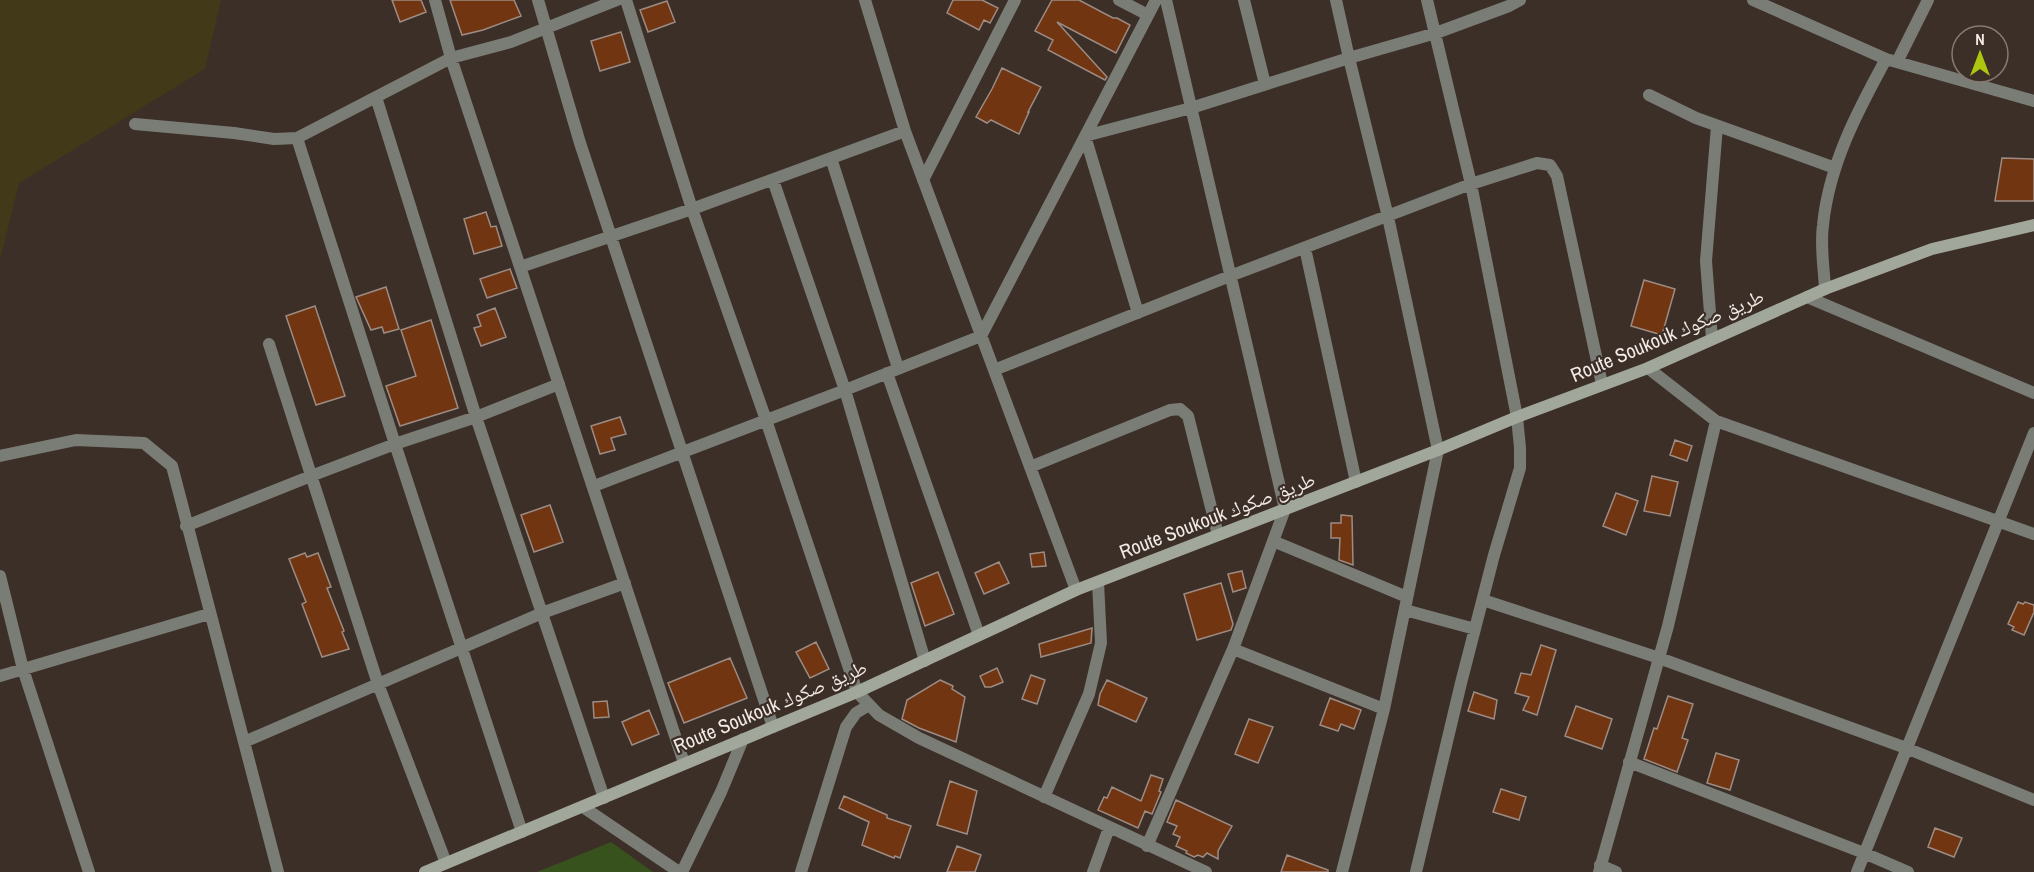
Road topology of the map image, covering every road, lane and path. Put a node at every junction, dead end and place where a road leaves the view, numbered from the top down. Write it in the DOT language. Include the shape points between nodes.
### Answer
graph roads {
  1 [pos="435,0"];
  2 [pos="538,0"];
  3 [pos="617,0"];
  4 [pos="626,0"];
  5 [pos="1015,0"];
  6 [pos="1119,0"];
  7 [pos="1156,0"];
  8 [pos="1166,0"];
  9 [pos="1244,0"];
  10 [pos="1336,0"];
  11 [pos="1427,0"];
  12 [pos="1520,0"];
  13 [pos="1753,0"];
  14 [pos="1928,0"];
  15 [pos="869,3"];
  16 [pos="1148,15"];
  17 [pos="548,29"];
  18 [pos="1436,33"];
  19 [pos="451,58"];
  20 [pos="1349,58"];
  21 [pos="1891,61"];
  22 [pos="1265,84"];
  23 [pos="1649,95"];
  24 [pos="376,97"];
  25 [pos="2034,101"];
  26 [pos="1191,108"];
  27 [pos="135,124"];
  28 [pos="1717,126"];
  29 [pos="905,131"];
  30 [pos="1085,136"];
  31 [pos="297,138"];
  32 [pos="831,158"];
  33 [pos="1835,168"];
  34 [pos="773,180"];
  35 [pos="923,180"];
  36 [pos="1472,184"];
  37 [pos="692,208"];
  38 [pos="1388,216"];
  39 [pos="2034,225"];
  40 [pos="612,236"];
  41 [pos="1305,248"];
  42 [pos="520,267"];
  43 [pos="1230,276"];
  44 [pos="1825,289"];
  45 [pos="1807,297"];
  46 [pos="1138,313"];
  47 [pos="981,336"];
  48 [pos="1712,339"];
  49 [pos="269,344"];
  50 [pos="1648,368"];
  51 [pos="994,370"];
  52 [pos="893,371"];
  53 [pos="559,384"];
  54 [pos="1602,384"];
  55 [pos="845,390"];
  56 [pos="2034,393"];
  57 [pos="476,417"];
  58 [pos="1517,417"];
  59 [pos="766,420"];
  60 [pos="1716,422"];
  61 [pos="2034,433"];
  62 [pos="395,444"];
  63 [pos="1438,450"];
  64 [pos="683,452"];
  65 [pos="0,456"];
  66 [pos="1030,467"];
  67 [pos="311,476"];
  68 [pos="1356,482"];
  69 [pos="594,486"];
  70 [pos="1284,509"];
  71 [pos="1999,520"];
  72 [pos="186,526"];
  73 [pos="2034,534"];
  74 [pos="1218,535"];
  75 [pos="1273,541"];
  76 [pos="0,576"];
  77 [pos="1098,582"];
  78 [pos="626,583"];
  79 [pos="1076,591"];
  80 [pos="1483,600"];
  81 [pos="1406,603"];
  82 [pos="542,613"];
  83 [pos="209,614"];
  84 [pos="1475,629"];
  85 [pos="979,635"];
  86 [pos="462,647"];
  87 [pos="1233,649"];
  88 [pos="1659,658"];
  89 [pos="925,660"];
  90 [pos="23,669"];
  91 [pos="0,676"];
  92 [pos="378,684"];
  93 [pos="857,692"];
  94 [pos="869,705"];
  95 [pos="1384,709"];
  96 [pos="773,727"];
  97 [pos="743,739"];
  98 [pos="244,742"];
  99 [pos="1906,748"];
  100 [pos="1629,762"];
  101 [pos="684,763"];
  102 [pos="1044,797"];
  103 [pos="604,798"];
  104 [pos="2034,800"];
  105 [pos="583,807"];
  106 [pos="1109,828"];
  107 [pos="522,832"];
  108 [pos="1147,846"];
  109 [pos="1864,853"];
  110 [pos="446,863"];
  111 [pos="1600,869"];
  112 [pos="89,872"];
  113 [pos="278,872"];
  114 [pos="425,872"];
  115 [pos="681,872"];
  116 [pos="801,872"];
  117 [pos="1093,872"];
  118 [pos="1206,872"];
  119 [pos="1342,872"];
  120 [pos="1416,872"];
  121 [pos="1616,872"];
  122 [pos="1857,872"];
  123 [pos="1908,872"];
  1 -- 19 [label="street"];
  2 -- 17 [label="street"];
  3 -- 17 [label="street"];
  4 -- 37 [label="street"];
  5 -- 35 [label="street"];
  6 -- 16 [label="street"];
  7 -- 16 [label="street"];
  8 -- 26 [label="street"];
  9 -- 22 [label="street"];
  10 -- 20 [label="street"];
  11 -- 18 [label="street"];
  12 -- 18 [label="street"];
  13 -- 21 [label="street"];
  14 -- 21 [label="street"];
  15 -- 29 [label="street"];
  16 -- 30 [label="street"];
  17 -- 19 [label="street"];
  17 -- 40 [label="street"];
  18 -- 20 [label="street"];
  18 -- 36 [label="street"];
  19 -- 24 [label="street"];
  19 -- 42 [label="street"];
  20 -- 22 [label="street"];
  20 -- 38 [label="street"];
  21 -- 25 [label="street"];
  21 -- 33 [label="street" via="1857,112"];
  22 -- 26 [label="street"];
  23 -- 28 [label="street"];
  24 -- 31 [label="street"];
  24 -- 57 [label="street"];
  26 -- 30 [label="street"];
  26 -- 43 [label="street"];
  27 -- 31 [label="street"];
  28 -- 33 [label="street"];
  28 -- 48 [label="street" via="1706,261"];
  29 -- 32 [label="street"];
  29 -- 35 [label="street"];
  30 -- 46 [label="street"];
  30 -- 47 [label="street"];
  31 -- 62 [label="street"];
  32 -- 34 [label="street"];
  32 -- 52 [label="street"];
  33 -- 44 [label="street" via="1823,224"];
  34 -- 37 [label="street"];
  34 -- 55 [label="street"];
  35 -- 47 [label="street"];
  36 -- 38 [label="street"];
  36 -- 54 [label="street" via="1537,163 1550,165 1557,176"];
  36 -- 58 [label="street"];
  37 -- 40 [label="street"];
  37 -- 59 [label="street"];
  38 -- 41 [label="street"];
  38 -- 63 [label="street"];
  39 -- 44 [label="street, Route Soukouk طريق صكوك" via="1932,249"];
  40 -- 42 [label="street"];
  40 -- 64 [label="street"];
  41 -- 43 [label="street"];
  41 -- 68 [label="street"];
  42 -- 53 [label="street"];
  43 -- 46 [label="street"];
  43 -- 70 [label="street"];
  44 -- 45 [label="street, Route Soukouk طريق صكوك"];
  45 -- 48 [label="street, Route Soukouk طريق صكوك"];
  45 -- 56 [label="street"];
  46 -- 51 [label="street"];
  47 -- 51 [label="street"];
  47 -- 52 [label="street"];
  48 -- 50 [label="street, Route Soukouk طريق صكوك"];
  49 -- 67 [label="street"];
  50 -- 54 [label="street, Route Soukouk طريق صكوك"];
  50 -- 60 [label="street"];
  51 -- 66 [label="street"];
  52 -- 55 [label="street"];
  52 -- 85 [label="street"];
  53 -- 57 [label="street"];
  53 -- 69 [label="street"];
  54 -- 58 [label="street, Route Soukouk طريق صكوك"];
  55 -- 59 [label="street"];
  55 -- 89 [label="street"];
  57 -- 62 [label="street"];
  57 -- 82 [label="street"];
  58 -- 63 [label="street, Route Soukouk طريق صكوك"];
  58 -- 80 [label="street" via="1520,468"];
  59 -- 64 [label="street"];
  59 -- 93 [label="street"];
  60 -- 71 [label="street"];
  60 -- 88 [label="street"];
  61 -- 71 [label="street"];
  62 -- 67 [label="street"];
  62 -- 86 [label="street"];
  63 -- 68 [label="street, Route Soukouk طريق صكوك"];
  63 -- 81 [label="street"];
  64 -- 69 [label="street"];
  64 -- 96 [label="street"];
  65 -- 72 [label="street" via="76,440 144,443 172,466"];
  66 -- 74 [label="street" via="1180,409 1188,416"];
  66 -- 79 [label="street"];
  67 -- 72 [label="street"];
  67 -- 92 [label="street"];
  68 -- 70 [label="street, Route Soukouk طريق صكوك"];
  69 -- 78 [label="street"];
  70 -- 74 [label="street, Route Soukouk طريق صكوك"];
  70 -- 75 [label="street"];
  71 -- 73 [label="street"];
  71 -- 99 [label="street"];
  72 -- 83 [label="street"];
  74 -- 77 [label="street, Route Soukouk طريق صكوك"];
  75 -- 81 [label="street"];
  75 -- 87 [label="street"];
  76 -- 90 [label="street"];
  77 -- 79 [label="street, Route Soukouk طريق صكوك"];
  77 -- 102 [label="street" via="1101,644 1089,693"];
  78 -- 82 [label="street"];
  78 -- 101 [label="street"];
  79 -- 85 [label="street, Route Soukouk طريق صكوك"];
  80 -- 84 [label="street"];
  80 -- 88 [label="street"];
  81 -- 84 [label="street"];
  81 -- 95 [label="street"];
  82 -- 86 [label="street"];
  82 -- 103 [label="street"];
  83 -- 90 [label="street"];
  83 -- 98 [label="street"];
  84 -- 120 [label="street"];
  85 -- 89 [label="street, Route Soukouk طريق صكوك"];
  86 -- 92 [label="street"];
  86 -- 107 [label="street"];
  87 -- 95 [label="street"];
  87 -- 108 [label="street"];
  88 -- 99 [label="street"];
  88 -- 100 [label="street"];
  89 -- 93 [label="street, Route Soukouk طريق صكوك"];
  90 -- 91 [label="street"];
  90 -- 112 [label="street"];
  92 -- 98 [label="street"];
  92 -- 110 [label="street"];
  93 -- 94 [label="street"];
  93 -- 96 [label="street, Route Soukouk طريق صكوك"];
  94 -- 102 [label="street" via="918,738"];
  94 -- 116 [label="street" via="856,713 846,727"];
  95 -- 119 [label="street"];
  96 -- 97 [label="street, Route Soukouk طريق صكوك"];
  97 -- 101 [label="street, Route Soukouk طريق صكوك"];
  97 -- 115 [label="street"];
  98 -- 113 [label="street"];
  99 -- 104 [label="street"];
  99 -- 109 [label="street"];
  100 -- 109 [label="street"];
  100 -- 111 [label="street"];
  101 -- 103 [label="street, Route Soukouk طريق صكوك"];
  102 -- 106 [label="street"];
  103 -- 105 [label="street, Route Soukouk طريق صكوك"];
  105 -- 107 [label="street, Route Soukouk طريق صكوك"];
  105 -- 115 [label="street"];
  106 -- 108 [label="street"];
  106 -- 117 [label="street"];
  107 -- 110 [label="street, Route Soukouk طريق صكوك"];
  108 -- 118 [label="street"];
  109 -- 122 [label="street"];
  109 -- 123 [label="street"];
  110 -- 114 [label="street, Route Soukouk طريق صكوك"];
  111 -- 121 [label="street"];
}
